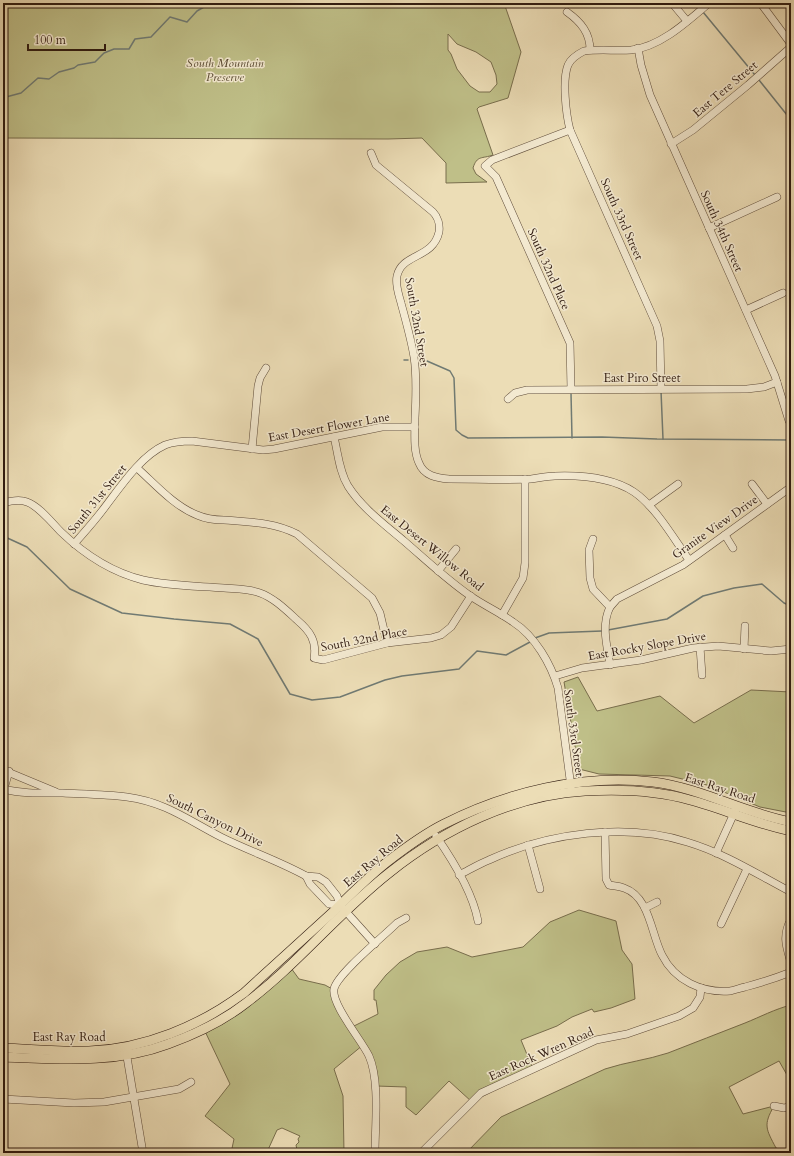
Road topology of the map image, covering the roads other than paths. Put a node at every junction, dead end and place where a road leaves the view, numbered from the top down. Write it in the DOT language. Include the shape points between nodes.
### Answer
graph roads {
  1 [pos="672,3"];
  2 [pos="764,3"];
  3 [pos="708,4"];
  4 [pos="567,12"];
  5 [pos="687,21"];
  6 [pos="791,44"];
  7 [pos="791,47"];
  8 [pos="638,48"];
  9 [pos="590,50"];
  10 [pos="570,130"];
  11 [pos="671,144"];
  12 [pos="371,153"];
  13 [pos="777,197"];
  14 [pos="709,228"];
  15 [pos="783,293"];
  16 [pos="746,310"];
  17 [pos="266,368"];
  18 [pos="777,382"];
  19 [pos="571,389"];
  20 [pos="661,390"];
  21 [pos="508,399"];
  22 [pos="789,421"];
  23 [pos="415,427"];
  24 [pos="334,437"];
  25 [pos="252,449"];
  26 [pos="136,468"];
  27 [pos="525,479"];
  28 [pos="678,484"];
  29 [pos="752,484"];
  30 [pos="791,488"];
  31 [pos="3,503"];
  32 [pos="767,504"];
  33 [pos="649,505"];
  34 [pos="725,535"];
  35 [pos="593,539"];
  36 [pos="74,544"];
  37 [pos="733,548"];
  38 [pos="456,549"];
  39 [pos="689,560"];
  40 [pos="438,571"];
  41 [pos="471,596"];
  42 [pos="610,607"];
  43 [pos="502,615"];
  44 [pos="745,626"];
  45 [pos="387,643"];
  46 [pos="700,647"];
  47 [pos="744,649"];
  48 [pos="791,649"];
  49 [pos="610,665"];
  50 [pos="702,675"];
  51 [pos="555,676"];
  52 [pos="6,771"];
  53 [pos="571,788"];
  54 [pos="4,789"];
  55 [pos="62,793"];
  56 [pos="737,806"];
  57 [pos="734,815"];
  58 [pos="791,822"];
  59 [pos="432,831"];
  60 [pos="791,831"];
  61 [pos="604,832"];
  62 [pos="438,839"];
  63 [pos="528,845"];
  64 [pos="716,852"];
  65 [pos="748,869"];
  66 [pos="459,875"];
  67 [pos="306,876"];
  68 [pos="329,886"];
  69 [pos="540,889"];
  70 [pos="791,892"];
  71 [pos="320,894"];
  72 [pos="657,902"];
  73 [pos="645,908"];
  74 [pos="343,909"];
  75 [pos="406,918"];
  76 [pos="791,919"];
  77 [pos="478,921"];
  78 [pos="721,924"];
  79 [pos="375,944"];
  80 [pos="791,963"];
  81 [pos="791,972"];
  82 [pos="701,988"];
  83 [pos="3,1048"];
  84 [pos="126,1051"];
  85 [pos="3,1057"];
  86 [pos="191,1082"];
  87 [pos="134,1097"];
  88 [pos="3,1099"];
  89 [pos="774,1106"];
  90 [pos="791,1106"];
  91 [pos="143,1153"];
  92 [pos="375,1153"];
  93 [pos="421,1153"];
  1 -- 5 [label="street"];
  2 -- 6 [label="street" via="762,5"];
  3 -- 5 [label="street"];
  4 -- 9 [label="street" via="584,27 590,41"];
  5 -- 8 [label="street" via="665,38"];
  7 -- 11 [label="street, East Tere Street" via="748,85"];
  8 -- 9 [label="street"];
  8 -- 11 [label="street, South 34th Street" via="650,95"];
  9 -- 10 [label="street, South 33rd Street" via="573,58 565,75"];
  10 -- 19 [label="street, South 32nd Place" via="492,160 485,166 496,177 568,338 571,353"];
  10 -- 20 [label="street, South 33rd Street" via="657,326 660,341"];
  11 -- 14 [label="street, South 34th Street"];
  12 -- 23 [label="street, South 32nd Street" via="376,165 433,212 440,229 435,244 406,262 399,270 397,278 414,356"];
  13 -- 14 [label="street"];
  14 -- 16 [label="street, South 34th Street"];
  15 -- 16 [label="street"];
  16 -- 18 [label="street, South 34th Street"];
  17 -- 25 [label="street" via="258,386"];
  18 -- 20 [label="street, East Piro Street" via="748,389"];
  18 -- 22 [label="street, South 34th Street"];
  19 -- 20 [label="street, East Piro Street"];
  19 -- 21 [label="street, East Piro Street" via="520,390"];
  23 -- 24 [label="street, East Desert Flower Lane" via="382,427"];
  23 -- 27 [label="street, South 32nd Street" via="418,463 424,471 437,478"];
  24 -- 25 [label="street, East Desert Flower Lane" via="274,449"];
  24 -- 40 [label="street, East Desert Willow Road" via="342,473 360,502"];
  25 -- 26 [label="street, East Desert Flower Lane" via="182,441 164,446 149,455"];
  26 -- 36 [label="street, South 31st Street"];
  26 -- 45 [label="street" via="184,509 198,516 276,525 296,534 372,598 380,613"];
  27 -- 33 [label="street" via="584,476 605,480 621,485"];
  27 -- 43 [label="street" via="523,578"];
  28 -- 33 [label="street"];
  29 -- 32 [label="street"];
  30 -- 32 [label="street, Granite View Drive"];
  31 -- 36 [label="street" via="26,502 36,507"];
  32 -- 34 [label="street, Granite View Drive"];
  33 -- 39 [label="street"];
  34 -- 37 [label="street"];
  34 -- 39 [label="street, Granite View Drive"];
  35 -- 42 [label="street" via="589,550 590,578 593,589"];
  36 -- 45 [label="street, South 32nd Place" via="95,560 128,576 162,583 260,592 272,599 310,632 316,650 314,658 324,660"];
  38 -- 40 [label="street"];
  39 -- 42 [label="street, Granite View Drive" via="617,599"];
  40 -- 41 [label="street, East Desert Willow Road"];
  41 -- 43 [label="street, East Desert Willow Road"];
  41 -- 45 [label="street, South 32nd Place" via="451,627 441,635"];
  42 -- 49 [label="street" via="606,614 605,626"];
  43 -- 51 [label="street, East Desert Willow Road" via="524,630"];
  44 -- 47 [label="street"];
  46 -- 47 [label="street, East Rocky Slope Drive"];
  46 -- 49 [label="street, East Rocky Slope Drive"];
  46 -- 50 [label="street"];
  47 -- 48 [label="street, East Rocky Slope Drive"];
  49 -- 51 [label="street, East Rocky Slope Drive" via="582,668"];
  51 -- 53 [label="street, South 33rd Street"];
  52 -- 54 [label="street, South Canyon Drive"];
  52 -- 55 [label="street, South Canyon Drive"];
  53 -- 56 [label="main road, East Ray Road" via="624,781 652,782 694,790"];
  53 -- 57 [label="main road, East Ray Road" via="663,793 697,801"];
  53 -- 59 [label="main road, East Ray Road" via="513,796"];
  53 -- 62 [label="main road, East Ray Road" via="499,810"];
  54 -- 55 [label="street, South Canyon Drive" via="41,794"];
  55 -- 67 [label="street, South Canyon Drive" via="127,797 167,807 220,836"];
  56 -- 57 [label="street"];
  56 -- 58 [label="main road, East Ray Road" via="770,818"];
  57 -- 60 [label="main road, East Ray Road"];
  57 -- 64 [label="street"];
  59 -- 62 [label="street"];
  59 -- 74 [label="main road, East Ray Road" via="385,863"];
  61 -- 63 [label="street"];
  61 -- 64 [label="street" via="668,837"];
  61 -- 73 [label="street" via="606,879 609,885 629,891"];
  62 -- 66 [label="street"];
  62 -- 74 [label="main road, East Ray Road" via="388,873"];
  63 -- 66 [label="street" via="489,859"];
  63 -- 69 [label="street"];
  64 -- 65 [label="street"];
  65 -- 70 [label="street"];
  65 -- 78 [label="street"];
  66 -- 77 [label="street" via="472,901"];
  67 -- 68 [label="street, South Canyon Drive" via="318,877"];
  67 -- 71 [label="street, South Canyon Drive"];
  68 -- 71 [label="street"];
  68 -- 74 [label="street, South Canyon Drive"];
  71 -- 74 [label="street, South Canyon Drive" via="329,904"];
  72 -- 73 [label="street"];
  73 -- 82 [label="street" via="662,955 680,977"];
  74 -- 79 [label="street"];
  74 -- 84 [label="main road, East Ray Road" via="278,976 248,1002 218,1022 167,1045"];
  75 -- 79 [label="street"];
  76 -- 80 [label="street" via="785,942"];
  79 -- 92 [label="street" via="342,974 334,990 342,1012 373,1067 376,1081"];
  81 -- 82 [label="street" via="731,991"];
  82 -- 93 [label="street, East Rock Wren Road" via="700,997 693,1008 679,1016 627,1034 596,1040 481,1092"];
  83 -- 84 [label="main road, East Ray Road"];
  84 -- 85 [label="main road, East Ray Road" via="89,1060"];
  84 -- 87 [label="street"];
  86 -- 87 [label="street" via="179,1089"];
  87 -- 88 [label="street" via="74,1103"];
  87 -- 91 [label="street"];
  89 -- 90 [label="street"];
}
